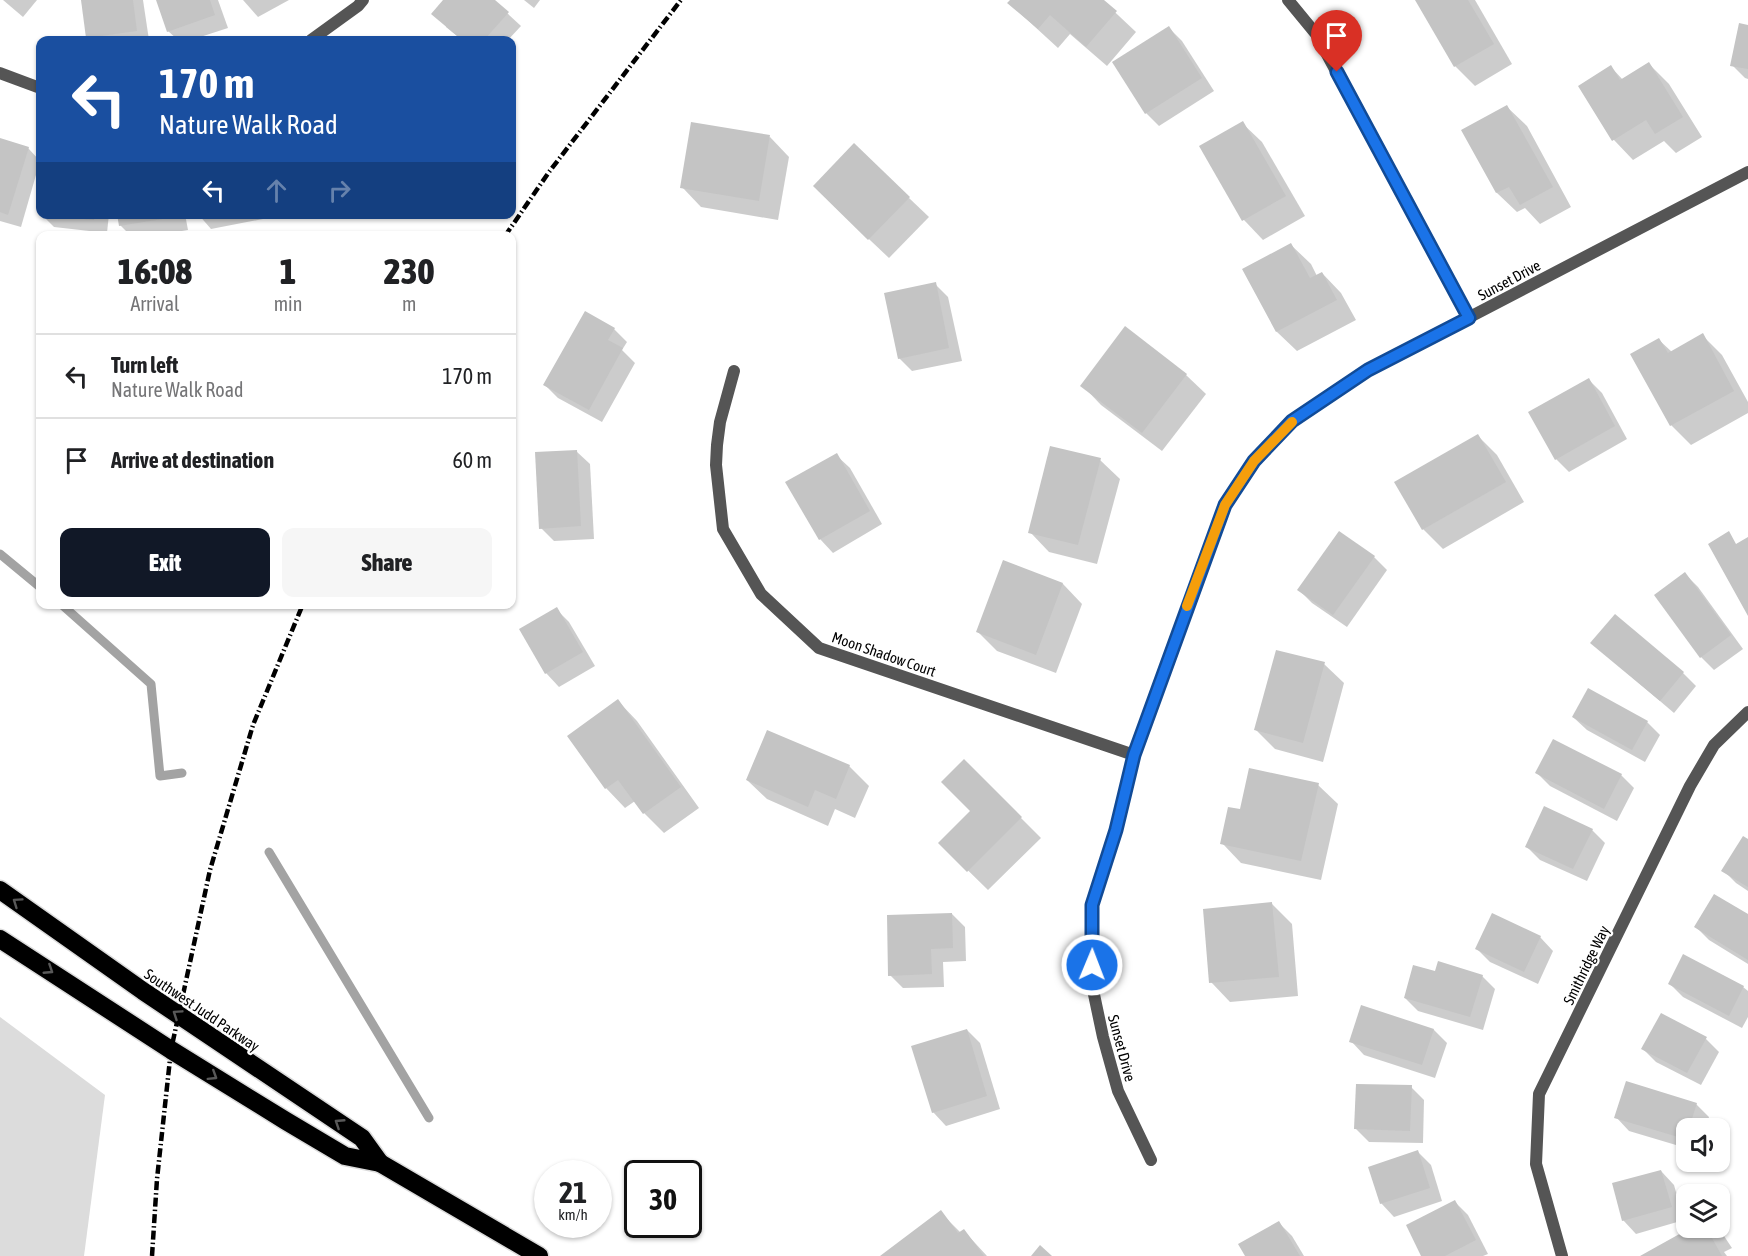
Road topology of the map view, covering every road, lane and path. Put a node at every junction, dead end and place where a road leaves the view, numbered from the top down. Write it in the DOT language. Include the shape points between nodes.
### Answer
graph roads {
  1 [pos="363,0"];
  2 [pos="1288,0"];
  3 [pos="317,36"];
  4 [pos="0,73"];
  5 [pos="36,86"];
  6 [pos="1748,172"];
  7 [pos="1469,318"];
  8 [pos="734,371"];
  9 [pos="1748,712"];
  10 [pos="1134,755"];
  11 [pos="0,890"];
  12 [pos="0,939"];
  13 [pos="1151,1160"];
  14 [pos="380,1163"];
  15 [pos="539,1256"];
  16 [pos="1562,1256"];
  1 -- 3 [label="street"];
  2 -- 7 [label="street" via="1316,34"];
  4 -- 5 [label="street"];
  6 -- 7 [label="street, Sunset Drive"];
  7 -- 10 [label="street, Sunset Drive" via="1359,377 1292,421 1254,461 1225,505"];
  8 -- 10 [label="street, Moon Shadow Court" via="717,445 723,529 761,594 819,648"];
  9 -- 16 [label="street, Smithridge Way" via="1714,745 1690,786 1539,1094 1536,1164"];
  10 -- 13 [label="street, Sunset Drive" via="1092,905 1092,985 1118,1091"];
  14 -- 11 [label="highway, Southwest Judd Parkway, one-way" via="362,1138"];
  12 -- 14 [label="highway, Southwest Judd Parkway, one-way" via="345,1156"];
  14 -- 15 [label="highway, Southwest Judd Parkway"];
}
